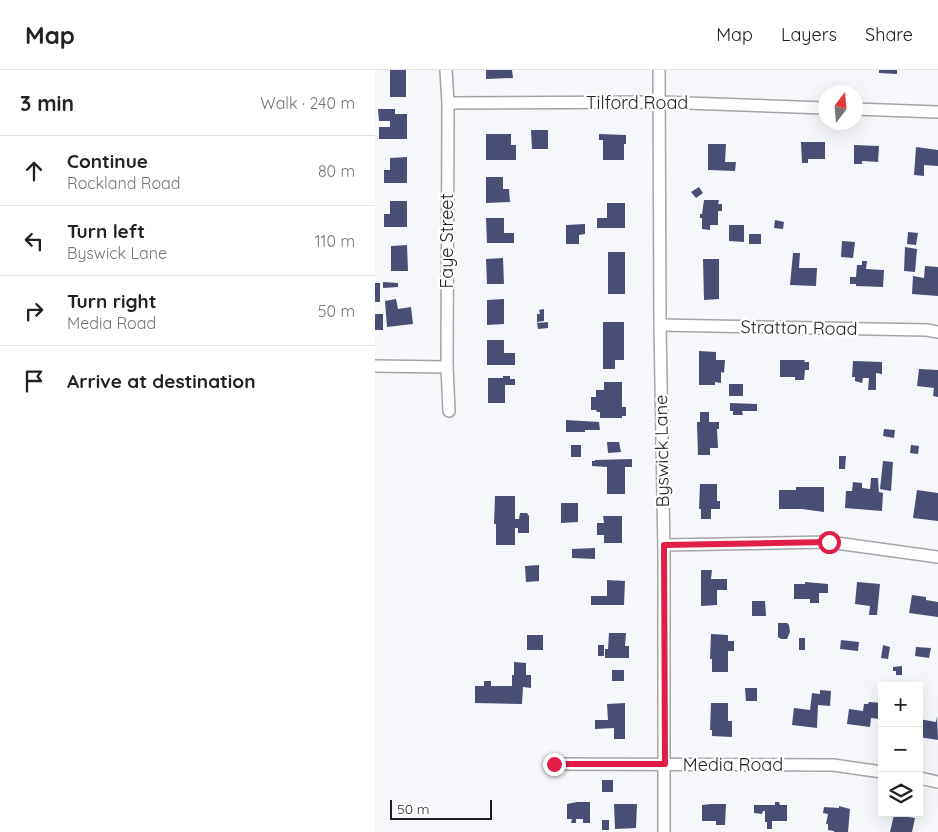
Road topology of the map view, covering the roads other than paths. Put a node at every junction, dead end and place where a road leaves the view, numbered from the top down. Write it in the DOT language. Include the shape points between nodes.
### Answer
graph roads {
  1 [pos="446,70"];
  2 [pos="659,70"];
  3 [pos="659,102"];
  4 [pos="448,103"];
  5 [pos="818,108"];
  6 [pos="863,109"];
  7 [pos="938,112"];
  8 [pos="660,325"];
  9 [pos="938,332"];
  10 [pos="375,366"];
  11 [pos="447,367"];
  12 [pos="449,411"];
  13 [pos="664,545"];
  14 [pos="938,557"];
  15 [pos="554,764"];
  16 [pos="665,764"];
  17 [pos="878,772"];
  18 [pos="923,779"];
  19 [pos="938,782"];
  20 [pos="664,832"];
  1 -- 4 [label="street, Faye Street"];
  2 -- 3 [label="street, Byswick Lane"];
  3 -- 4 [label="street, Tilford Road"];
  3 -- 5 [label="street, Tilford Road"];
  3 -- 8 [label="street, Byswick Lane"];
  4 -- 11 [label="street, Faye Street"];
  6 -- 7 [label="street"];
  8 -- 9 [label="street, Stratton Road"];
  8 -- 13 [label="street, Byswick Lane"];
  10 -- 11 [label="street"];
  11 -- 12 [label="street, Faye Street"];
  13 -- 14 [label="street" via="829,542"];
  13 -- 16 [label="street, Byswick Lane"];
  15 -- 16 [label="street, Media Road"];
  16 -- 17 [label="street, Media Road" via="833,766"];
  16 -- 20 [label="street, Byswick Lane"];
  18 -- 19 [label="street"];
}
